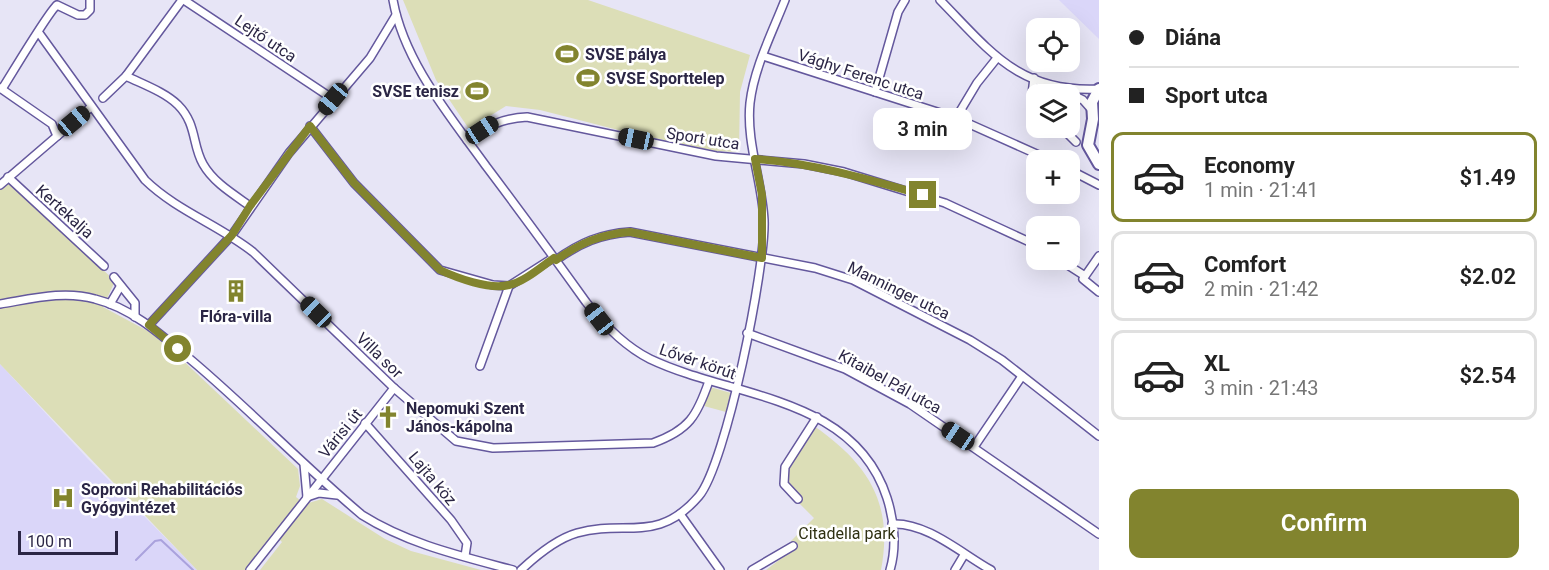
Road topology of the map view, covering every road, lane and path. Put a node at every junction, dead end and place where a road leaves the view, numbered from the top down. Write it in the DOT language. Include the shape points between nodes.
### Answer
graph roads {
  1 [pos="90,0"];
  2 [pos="183,0"];
  3 [pos="393,0"];
  4 [pos="785,0"];
  5 [pos="905,0"];
  6 [pos="940,0"];
  7 [pos="396,15"];
  8 [pos="39,33"];
  9 [pos="763,56"];
  10 [pos="997,58"];
  11 [pos="126,76"];
  12 [pos="1034,78"];
  13 [pos="1033,84"];
  14 [pos="1051,84"];
  15 [pos="1,88"];
  16 [pos="1080,89"];
  17 [pos="1099,89"];
  18 [pos="875,92"];
  19 [pos="103,98"];
  20 [pos="1080,98"];
  21 [pos="333,99"];
  22 [pos="91,106"];
  23 [pos="1095,115"];
  24 [pos="956,118"];
  25 [pos="310,126"];
  26 [pos="1099,132"];
  27 [pos="57,136"];
  28 [pos="1072,138"];
  29 [pos="467,140"];
  30 [pos="1076,142"];
  31 [pos="1028,150"];
  32 [pos="1091,153"];
  33 [pos="755,159"];
  34 [pos="1099,164"];
  35 [pos="1080,175"];
  36 [pos="8,177"];
  37 [pos="0,185"];
  38 [pos="1099,185"];
  39 [pos="250,206"];
  40 [pos="232,235"];
  41 [pos="1026,240"];
  42 [pos="1099,256"];
  43 [pos="762,258"];
  44 [pos="555,259"];
  45 [pos="104,266"];
  46 [pos="1073,270"];
  47 [pos="114,277"];
  48 [pos="1084,278"];
  49 [pos="509,285"];
  50 [pos="120,287"];
  51 [pos="1099,292"];
  52 [pos="0,304"];
  53 [pos="110,304"];
  54 [pos="135,317"];
  55 [pos="149,325"];
  56 [pos="747,333"];
  57 [pos="480,366"];
  58 [pos="1022,376"];
  59 [pos="709,381"];
  60 [pos="394,388"];
  61 [pos="736,388"];
  62 [pos="817,417"];
  63 [pos="365,423"];
  64 [pos="1099,436"];
  65 [pos="974,447"];
  66 [pos="304,461"];
  67 [pos="321,479"];
  68 [pos="339,495"];
  69 [pos="307,497"];
  70 [pos="798,499"];
  71 [pos="680,514"];
  72 [pos="892,524"];
  73 [pos="1099,534"];
  74 [pos="793,546"];
  75 [pos="964,555"];
  76 [pos="465,556"];
  77 [pos="250,570"];
  78 [pos="513,570"];
  79 [pos="521,570"];
  80 [pos="720,570"];
  81 [pos="752,570"];
  82 [pos="890,570"];
  83 [pos="955,570"];
  84 [pos="991,570"];
  1 -- 8 [label="street" via="90,10 85,15 57,5"];
  2 -- 11 [label="street"];
  2 -- 21 [label="street, Lejtő utca"];
  3 -- 7 [label="street, Lővér körút"];
  4 -- 9 [label="street"];
  5 -- 18 [label="street"];
  6 -- 10 [label="street"];
  7 -- 21 [label="street" via="370,58"];
  7 -- 29 [label="street, Lővér körút" via="414,59"];
  8 -- 15 [label="street"];
  8 -- 22 [label="street, Villa sor"];
  9 -- 18 [label="street, Vághy Ferenc utca"];
  9 -- 33 [label="street" via="750,104"];
  10 -- 12 [label="street" via="1017,73"];
  10 -- 24 [label="street"];
  11 -- 19 [label="street"];
  11 -- 39 [label="street" via="178,104 197,138 201,162 212,177"];
  12 -- 13 [label="street"];
  12 -- 14 [label="street"];
  15 -- 27 [label="street" via="52,124"];
  16 -- 17 [label="street"];
  17 -- 23 [label="main road" via="1092,99"];
  18 -- 24 [label="street, Vághy Ferenc utca"];
  20 -- 23 [label="street"];
  21 -- 25 [label="street"];
  22 -- 27 [label="street"];
  22 -- 40 [label="street, Villa sor" via="145,180 159,193"];
  23 -- 32 [label="main road" via="1088,145"];
  24 -- 31 [label="street, Vághy Ferenc utca"];
  25 -- 39 [label="street"];
  25 -- 49 [label="street" via="354,183 440,270 493,285"];
  26 -- 32 [label="main road"];
  27 -- 36 [label="street"];
  28 -- 30 [label="street"];
  29 -- 33 [label="street, Sport utca" via="492,123 527,117 716,156"];
  29 -- 44 [label="street, Lővér körút"];
  32 -- 34 [label="main road"];
  33 -- 41 [label="street, Sport utca" via="844,172 923,195"];
  33 -- 43 [label="street" via="762,195"];
  35 -- 38 [label="street"];
  36 -- 37 [label="street"];
  36 -- 45 [label="street, Kertekalja"];
  39 -- 40 [label="street"];
  40 -- 55 [label="street"];
  40 -- 60 [label="street, Villa sor"];
  42 -- 48 [label="street"];
  43 -- 44 [label="street, Manninger utca" via="630,232 590,239"];
  43 -- 56 [label="street"];
  43 -- 58 [label="street, Manninger utca" via="853,280 970,340"];
  44 -- 49 [label="street, Manninger utca"];
  44 -- 59 [label="street, Lővér körút" via="599,319 616,335 649,358"];
  46 -- 48 [label="street"];
  47 -- 50 [label="street"];
  48 -- 51 [label="street"];
  49 -- 57 [label="street"];
  50 -- 53 [label="street"];
  50 -- 54 [label="street" via="135,303"];
  52 -- 53 [label="street" via="68,295"];
  53 -- 54 [label="street"];
  54 -- 55 [label="street"];
  55 -- 66 [label="street"];
  56 -- 61 [label="street"];
  56 -- 65 [label="street, Kitaibel Pál utca" via="845,369 910,404"];
  58 -- 64 [label="street, Manninger utca"];
  58 -- 65 [label="street"];
  59 -- 60 [label="street, Villa sor" via="690,423 653,443 507,448 456,441"];
  59 -- 61 [label="street, Lővér körút"];
  60 -- 63 [label="street, Várisi út"];
  61 -- 62 [label="street, Lővér körút"];
  61 -- 71 [label="street" via="712,473 700,495"];
  62 -- 70 [label="street" via="785,467 784,484"];
  62 -- 72 [label="street, Lővér körút" via="844,435 867,458 886,494"];
  63 -- 67 [label="street, Várisi út"];
  63 -- 76 [label="street, Lajta köz" via="451,520 467,543"];
  65 -- 73 [label="street, Kitaibel Pál utca"];
  66 -- 67 [label="street"];
  66 -- 69 [label="street, Várisi út"];
  67 -- 68 [label="street"];
  67 -- 69 [label="street, Várisi út"];
  68 -- 69 [label="street" via="319,492"];
  68 -- 76 [label="street" via="382,528 413,542"];
  69 -- 77 [label="street, Várisi út"];
  71 -- 79 [label="street" via="635,530 578,532 553,544"];
  71 -- 80 [label="street"];
  72 -- 75 [label="street" via="912,526"];
  72 -- 82 [label="street, Lővér körút" via="894,549"];
  74 -- 81 [label="street"];
  75 -- 83 [label="street"];
  75 -- 84 [label="street"];
  76 -- 78 [label="street"];
}
